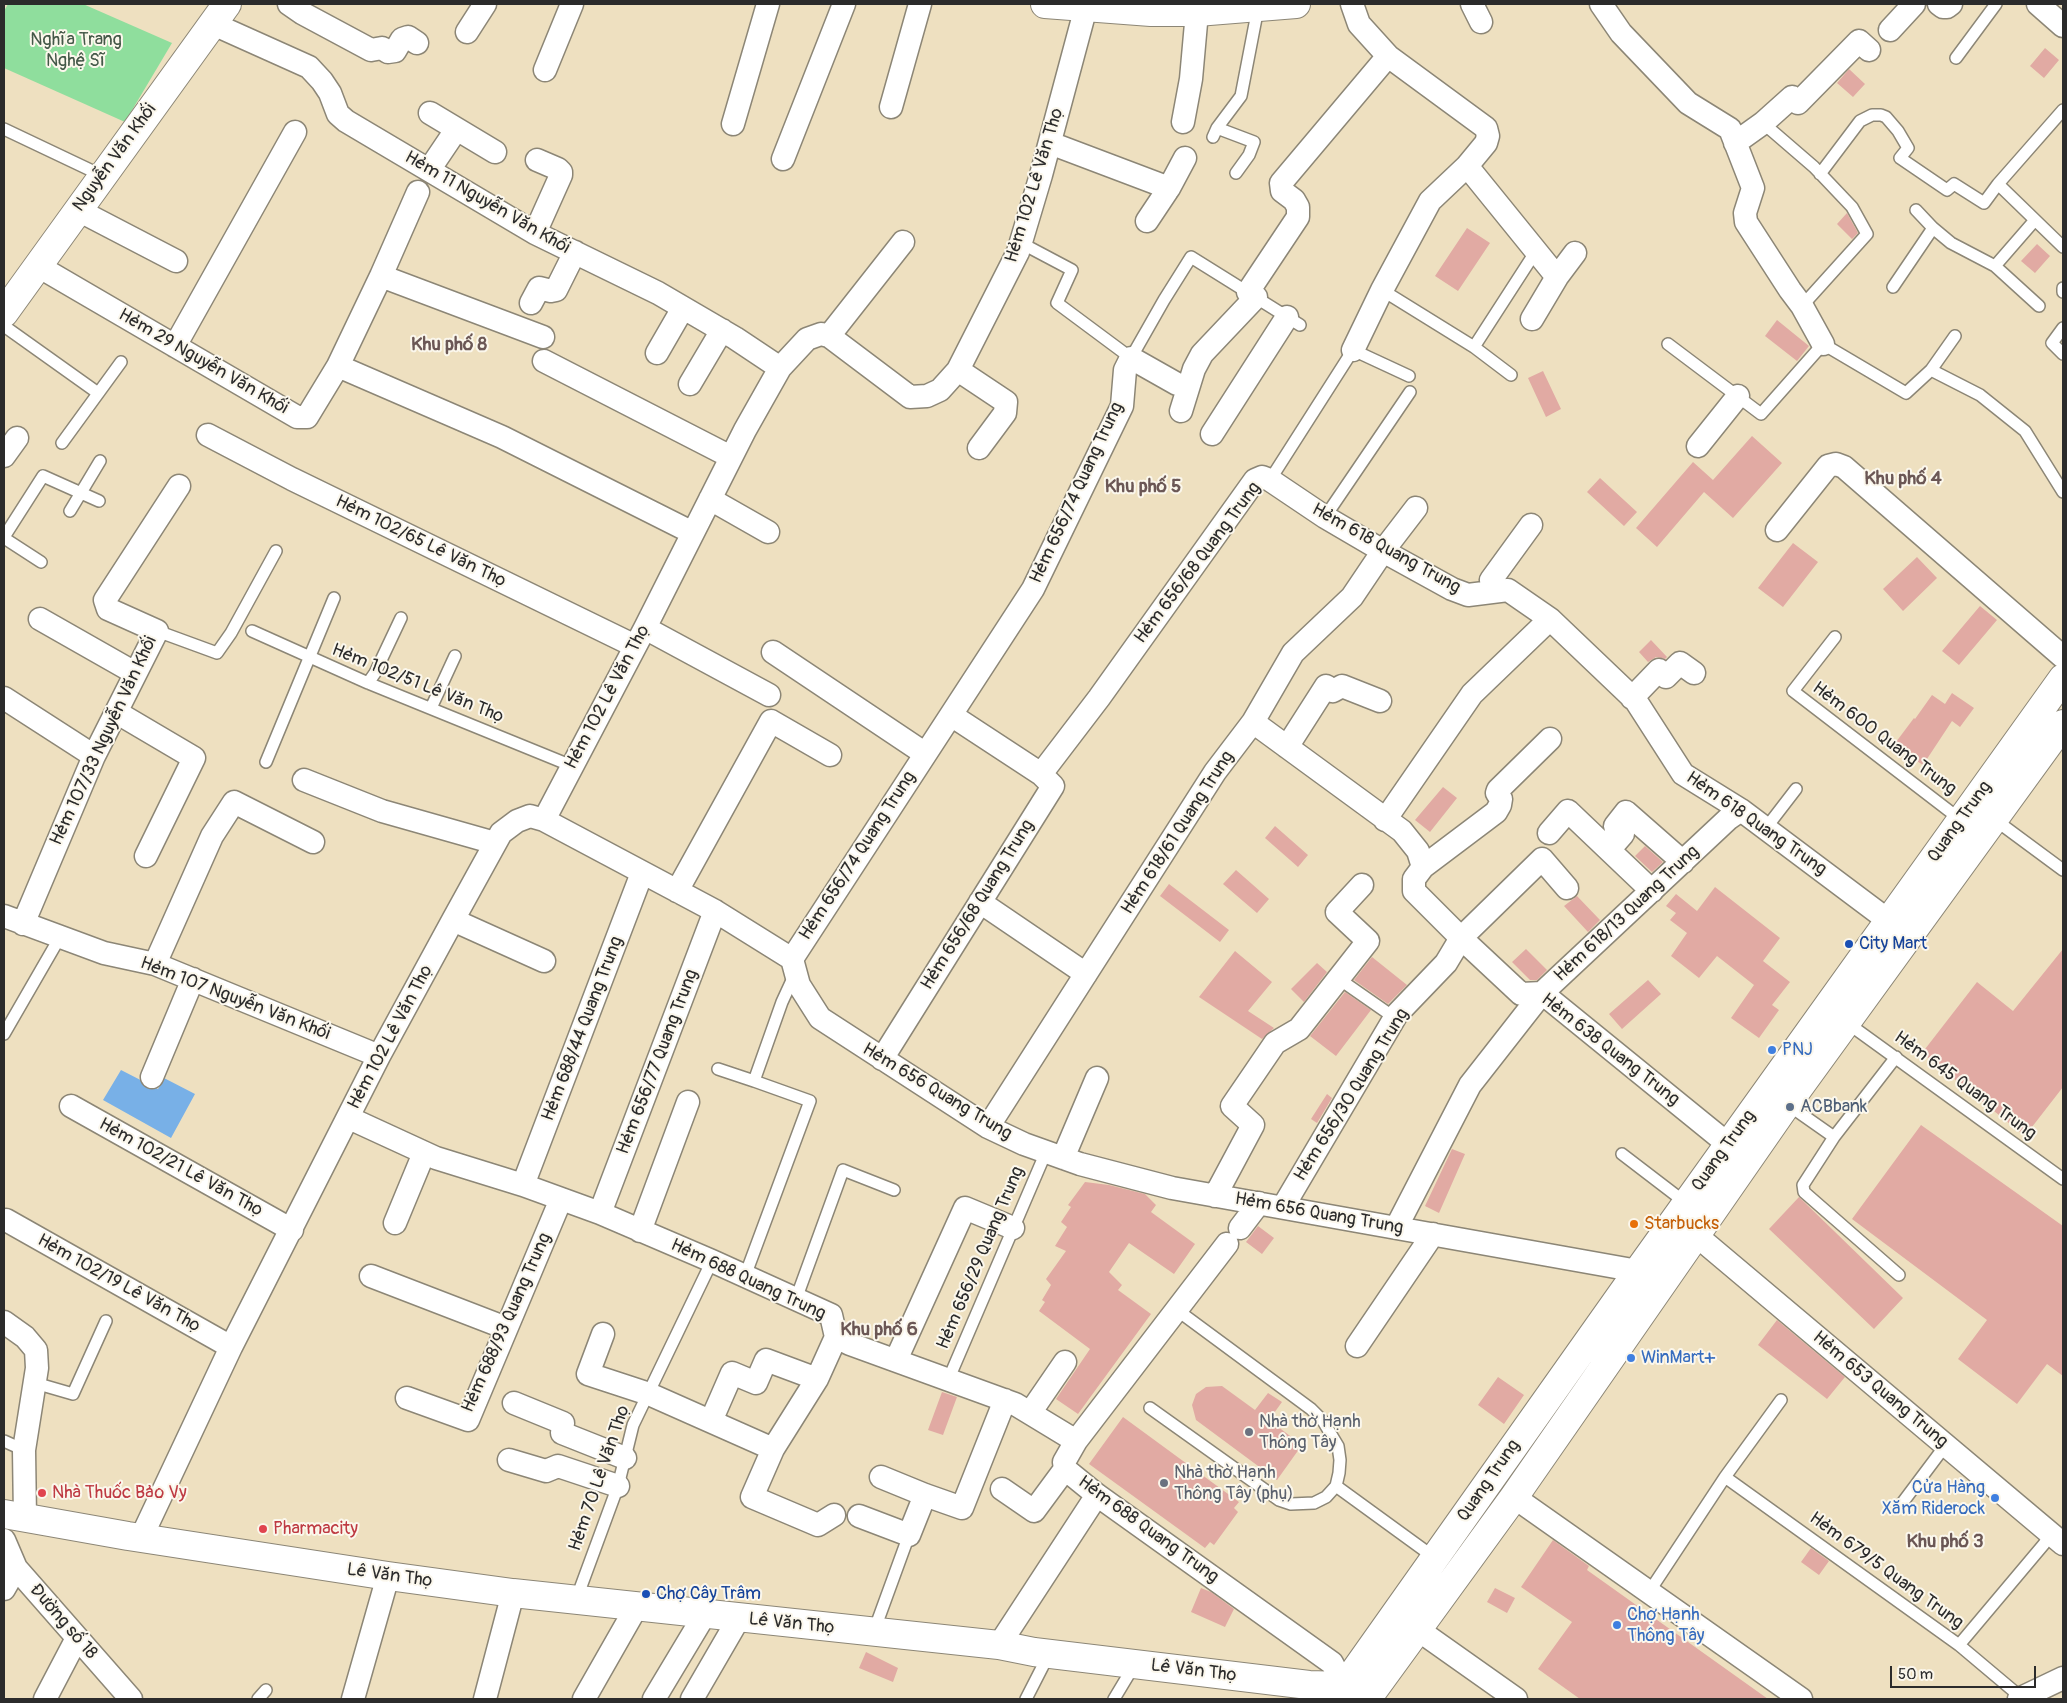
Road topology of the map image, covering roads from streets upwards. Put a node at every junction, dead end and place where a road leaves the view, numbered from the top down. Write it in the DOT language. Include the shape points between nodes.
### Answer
graph roads {
  1 [pos="289,4"];
  2 [pos="485,4"];
  3 [pos="572,4"];
  4 [pos="768,4"];
  5 [pos="844,4"];
  6 [pos="920,4"];
  7 [pos="1045,4"];
  8 [pos="1352,4"];
  9 [pos="1601,4"];
  10 [pos="1914,4"];
  11 [pos="1940,4"];
  12 [pos="1950,4"];
  13 [pos="2038,4"];
  14 [pos="1278,5"];
  15 [pos="1086,8"];
  16 [pos="1152,8"];
  17 [pos="1197,12"];
  18 [pos="219,13"];
  19 [pos="2063,26"];
  20 [pos="1890,30"];
  21 [pos="467,32"];
  22 [pos="417,43"];
  23 [pos="1869,50"];
  24 [pos="1388,56"];
  25 [pos="545,70"];
  26 [pos="891,107"];
  27 [pos="430,113"];
  28 [pos="1183,122"];
  29 [pos="733,124"];
  30 [pos="456,130"];
  31 [pos="295,132"];
  32 [pos="1050,143"];
  33 [pos="1736,143"];
  34 [pos="495,152"];
  35 [pos="1185,158"];
  36 [pos="784,159"];
  37 [pos="537,160"];
  38 [pos="1466,166"];
  39 [pos="430,170"];
  40 [pos="1170,188"];
  41 [pos="418,192"];
  42 [pos="78,210"];
  43 [pos="1147,221"];
  44 [pos="535,232"];
  45 [pos="903,242"];
  46 [pos="575,252"];
  47 [pos="1575,253"];
  48 [pos="176,261"];
  49 [pos="38,266"];
  50 [pos="381,276"];
  51 [pos="1557,277"];
  52 [pos="531,303"];
  53 [pos="683,308"];
  54 [pos="4,312"];
  55 [pos="1532,318"];
  56 [pos="1294,321"];
  57 [pos="722,330"];
  58 [pos="829,336"];
  59 [pos="543,337"];
  60 [pos="1823,344"];
  61 [pos="175,346"];
  62 [pos="1353,350"];
  63 [pos="657,353"];
  64 [pos="544,361"];
  65 [pos="338,366"];
  66 [pos="780,368"];
  67 [pos="958,370"];
  68 [pos="690,384"];
  69 [pos="1178,384"];
  70 [pos="1738,396"];
  71 [pos="1181,411"];
  72 [pos="1212,434"];
  73 [pos="208,435"];
  74 [pos="17,438"];
  75 [pos="1698,446"];
  76 [pos="979,448"];
  77 [pos="4,456"];
  78 [pos="731,457"];
  79 [pos="1270,480"];
  80 [pos="179,486"];
  81 [pos="710,499"];
  82 [pos="1416,508"];
  83 [pos="1531,525"];
  84 [pos="1778,530"];
  85 [pos="768,532"];
  86 [pos="693,533"];
  87 [pos="1383,551"];
  88 [pos="1495,590"];
  89 [pos="40,619"];
  90 [pos="1550,619"];
  91 [pos="640,637"];
  92 [pos="773,652"];
  93 [pos="2063,657"];
  94 [pos="135,673"];
  95 [pos="1694,673"];
  96 [pos="2063,678"];
  97 [pos="769,695"];
  98 [pos="4,698"];
  99 [pos="1632,698"];
  100 [pos="1380,701"];
  101 [pos="116,712"];
  102 [pos="951,715"];
  103 [pos="1252,722"];
  104 [pos="2063,724"];
  105 [pos="1550,738"];
  106 [pos="1287,747"];
  107 [pos="924,753"];
  108 [pos="830,755"];
  109 [pos="94,756"];
  110 [pos="1041,774"];
  111 [pos="304,780"];
  112 [pos="1741,810"];
  113 [pos="544,820"];
  114 [pos="1385,820"];
  115 [pos="1549,833"];
  116 [pos="313,842"];
  117 [pos="495,844"];
  118 [pos="1609,850"];
  119 [pos="146,856"];
  120 [pos="1683,862"];
  121 [pos="1423,867"];
  122 [pos="642,873"];
  123 [pos="1362,885"];
  124 [pos="1567,888"];
  125 [pos="677,891"];
  126 [pos="1652,891"];
  127 [pos="980,902"];
  128 [pos="715,911"];
  129 [pos="13,920"];
  130 [pos="453,920"];
  131 [pos="1889,921"];
  132 [pos="1461,938"];
  133 [pos="544,961"];
  134 [pos="155,964"];
  135 [pos="794,966"];
  136 [pos="1086,974"];
  137 [pos="193,979"];
  138 [pos="1542,993"];
  139 [pos="379,1056"];
  140 [pos="882,1059"];
  141 [pos="152,1077"];
  142 [pos="1097,1078"];
  143 [pos="1777,1098"];
  144 [pos="688,1102"];
  145 [pos="71,1106"];
  146 [pos="349,1118"];
  147 [pos="988,1127"];
  148 [pos="1729,1145"];
  149 [pos="424,1152"];
  150 [pos="1054,1155"];
  151 [pos="523,1184"];
  152 [pos="1215,1196"];
  153 [pos="561,1199"];
  154 [pos="1259,1203"];
  155 [pos="1283,1207"];
  156 [pos="600,1213"];
  157 [pos="6,1220"];
  158 [pos="395,1223"];
  159 [pos="1013,1228"];
  160 [pos="1396,1228"];
  161 [pos="292,1230"];
  162 [pos="640,1231"];
  163 [pos="1433,1234"];
  164 [pos="1697,1236"];
  165 [pos="1638,1271"];
  166 [pos="371,1276"];
  167 [pos="4,1322"];
  168 [pos="506,1328"];
  169 [pos="603,1334"];
  170 [pos="836,1337"];
  171 [pos="1357,1346"];
  172 [pos="231,1347"];
  173 [pos="896,1360"];
  174 [pos="1065,1362"];
  175 [pos="817,1379"];
  176 [pos="407,1398"];
  177 [pos="1005,1400"];
  178 [pos="514,1403"];
  179 [pos="1030,1413"];
  180 [pos="711,1421"];
  181 [pos="1076,1441"];
  182 [pos="773,1449"];
  183 [pos="625,1458"];
  184 [pos="509,1460"];
  185 [pos="1065,1469"];
  186 [pos="881,1477"];
  187 [pos="618,1486"];
  188 [pos="1002,1489"];
  189 [pos="1097,1495"];
  190 [pos="925,1496"];
  191 [pos="1514,1497"];
  192 [pos="834,1515"];
  193 [pos="14,1516"];
  194 [pos="859,1516"];
  195 [pos="141,1538"];
  196 [pos="2057,1539"];
  197 [pos="4,1540"];
  198 [pos="16,1568"];
  199 [pos="388,1576"];
  200 [pos="4,1589"];
  201 [pos="513,1593"];
  202 [pos="636,1606"];
  203 [pos="705,1614"];
  204 [pos="739,1618"];
  205 [pos="1417,1629"];
  206 [pos="77,1638"];
  207 [pos="1000,1645"];
  208 [pos="2063,1678"];
  209 [pos="1339,1692"];
  210 [pos="1370,1695"];
  211 [pos="2020,1698"];
  212 [pos="45,1699"];
  213 [pos="131,1699"];
  214 [pos="353,1699"];
  215 [pos="486,1699"];
  216 [pos="584,1699"];
  217 [pos="654,1699"];
  218 [pos="692,1699"];
  219 [pos="1516,1699"];
  220 [pos="1799,1699"];
  1 -- 22 [label="street" via="371,50 395,50 408,36"];
  2 -- 21 [label="street"];
  3 -- 25 [label="street"];
  4 -- 29 [label="street"];
  5 -- 36 [label="street"];
  6 -- 26 [label="street"];
  7 -- 15 [label="main road"];
  8 -- 24 [label="street" via="1359,24"];
  9 -- 33 [label="street" via="1621,33 1688,103 1730,129"];
  10 -- 20 [label="street"];
  11 -- 12 [label="street" via="1948,7"];
  13 -- 19 [label="street"];
  14 -- 17 [label="main road"];
  15 -- 16 [label="main road"];
  15 -- 32 [label="street, Hẻm 102 Lê Văn Thọ"];
  16 -- 17 [label="main road"];
  17 -- 28 [label="street"];
  18 -- 39 [label="street, Hẻm 11 Nguyễn Văn Khối" via="309,67 322,81 338,114 346,122"];
  18 -- 42 [label="main road, Nguyễn Văn Khối"];
  23 -- 33 [label="street" via="1859,41 1798,103 1792,97"];
  24 -- 38 [label="street, Hẻm 656/68 Quang Trung" via="1486,128 1486,143"];
  24 -- 71 [label="street" via="1282,184 1282,192 1298,207 1298,216 1252,295 1202,354"];
  27 -- 30 [label="street"];
  30 -- 34 [label="street"];
  30 -- 39 [label="street"];
  31 -- 61 [label="street"];
  32 -- 40 [label="street"];
  32 -- 67 [label="street, Hẻm 102 Lê Văn Thọ" via="1021,243"];
  33 -- 60 [label="street" via="1753,188 1745,213 1746,222 1802,306"];
  35 -- 40 [label="street"];
  37 -- 44 [label="street" via="558,169 561,175"];
  38 -- 51 [label="street"];
  38 -- 62 [label="street, Hẻm 656/68 Quang Trung" via="1430,201"];
  39 -- 44 [label="street, Hẻm 11 Nguyễn Văn Khối"];
  40 -- 43 [label="street"];
  41 -- 50 [label="street, Hẻm 29 Nguyễn Văn Khối"];
  42 -- 48 [label="street"];
  42 -- 49 [label="main road, Nguyễn Văn Khối"];
  44 -- 46 [label="street, Hẻm 11 Nguyễn Văn Khối"];
  45 -- 58 [label="street"];
  46 -- 52 [label="street" via="556,290 551,292 539,288"];
  46 -- 53 [label="street, Hẻm 11 Nguyễn Văn Khối"];
  47 -- 51 [label="street"];
  49 -- 54 [label="main road, Nguyễn Văn Khối"];
  49 -- 61 [label="street, Hẻm 29 Nguyễn Văn Khối"];
  50 -- 59 [label="street"];
  50 -- 65 [label="street, Hẻm 29 Nguyễn Văn Khối"];
  51 -- 55 [label="street"];
  53 -- 57 [label="street, Hẻm 11 Nguyễn Văn Khối"];
  53 -- 63 [label="street"];
  56 -- 72 [label="street"];
  57 -- 66 [label="street, Hẻm 11 Nguyễn Văn Khối"];
  57 -- 68 [label="street"];
  58 -- 66 [label="street, Hẻm 102 Lê Văn Thọ" via="821,334 808,339"];
  58 -- 67 [label="street, Hẻm 102 Lê Văn Thọ" via="910,397 927,396 940,390"];
  61 -- 65 [label="street, Hẻm 29 Nguyễn Văn Khối" via="297,416 307,417"];
  64 -- 78 [label="street"];
  65 -- 86 [label="street" via="502,436"];
  66 -- 78 [label="street, Hẻm 102 Lê Văn Thọ"];
  67 -- 76 [label="street" via="1006,402 1005,414"];
  69 -- 102 [label="street, Hẻm 656/74 Quang Trung" via="1131,358 1124,370 1122,406 1032,589"];
  70 -- 75 [label="street"];
  73 -- 91 [label="street, Hẻm 102/65 Lê Văn Thọ" via="301,483"];
  74 -- 77 [label="street"];
  78 -- 81 [label="street, Hẻm 102 Lê Văn Thọ"];
  79 -- 87 [label="street, Hẻm 618 Quang Trung"];
  79 -- 110 [label="street, Hẻm 656/68 Quang Trung" via="1262,477 1256,480"];
  80 -- 94 [label="street, Hẻm 107/33 Nguyễn Văn Khối" via="105,600 108,610 157,631"];
  81 -- 85 [label="street"];
  81 -- 86 [label="street, Hẻm 102 Lê Văn Thọ"];
  82 -- 87 [label="street, Hẻm 618/61 Quang Trung"];
  83 -- 88 [label="street" via="1491,580"];
  84 -- 93 [label="street" via="1828,466 1844,467"];
  86 -- 91 [label="street, Hẻm 102 Lê Văn Thọ"];
  87 -- 88 [label="street, Hẻm 618 Quang Trung" via="1468,595"];
  87 -- 103 [label="street, Hẻm 618/61 Quang Trung" via="1352,597 1293,653"];
  88 -- 90 [label="street, Hẻm 618 Quang Trung" via="1508,590"];
  89 -- 94 [label="street"];
  90 -- 99 [label="street, Hẻm 618 Quang Trung"];
  90 -- 114 [label="street" via="1472,694"];
  91 -- 97 [label="street, Hẻm 102/65 Lê Văn Thọ"];
  91 -- 113 [label="street, Hẻm 102 Lê Văn Thọ"];
  92 -- 107 [label="street, Hẻm 656/74 Quang Trung"];
  94 -- 101 [label="street, Hẻm 107/33 Nguyễn Văn Khối"];
  95 -- 99 [label="street" via="1680,663 1666,677 1659,670"];
  96 -- 131 [label="main road, Quang Trung"];
  98 -- 109 [label="street"];
  99 -- 112 [label="street, Hẻm 618 Quang Trung" via="1683,774"];
  100 -- 106 [label="street" via="1342,686 1333,691 1326,686"];
  101 -- 109 [label="street, Hẻm 107/33 Nguyễn Văn Khối"];
  101 -- 119 [label="street" via="194,758"];
  102 -- 107 [label="street, Hẻm 656/74 Quang Trung"];
  102 -- 110 [label="street"];
  103 -- 106 [label="street"];
  103 -- 136 [label="street, Hẻm 618/61 Quang Trung" via="1215,772"];
  104 -- 143 [label="main road, Quang Trung" via="1846,1022"];
  105 -- 121 [label="street" via="1498,790 1501,800 1496,812"];
  106 -- 114 [label="street"];
  107 -- 135 [label="street, Hẻm 656/74 Quang Trung"];
  108 -- 125 [label="street" via="771,721"];
  109 -- 129 [label="street, Hẻm 107/33 Nguyễn Văn Khối"];
  110 -- 127 [label="street, Hẻm 656/68 Quang Trung" via="1053,786"];
  111 -- 117 [label="street" via="382,810"];
  112 -- 120 [label="street, Hẻm 618/13 Quang Trung"];
  112 -- 131 [label="street, Hẻm 618 Quang Trung"];
  113 -- 117 [label="street, Hẻm 102 Lê Văn Thọ" via="530,816 517,821 501,833"];
  113 -- 122 [label="street"];
  114 -- 121 [label="street" via="1402,831 1418,850"];
  115 -- 118 [label="street" via="1568,811"];
  116 -- 134 [label="street" via="234,802 212,836"];
  117 -- 130 [label="street, Hẻm 102 Lê Văn Thọ"];
  118 -- 120 [label="street" via="1624,834 1615,826 1626,812"];
  118 -- 126 [label="street"];
  120 -- 126 [label="street, Hẻm 618/13 Quang Trung"];
  121 -- 132 [label="street, Hẻm 638 Quang Trung" via="1414,879 1414,891"];
  122 -- 125 [label="street"];
  122 -- 151 [label="street, Hẻm 688/44 Quang Trung"];
  123 -- 152 [label="street" via="1337,912 1368,941 1299,1028 1275,1044 1232,1106 1253,1125"];
  124 -- 132 [label="street, Hẻm 656/30 Quang Trung" via="1542,859"];
  125 -- 128 [label="street"];
  126 -- 138 [label="street, Hẻm 618/13 Quang Trung"];
  127 -- 136 [label="street"];
  127 -- 140 [label="street, Hẻm 656/68 Quang Trung"];
  128 -- 135 [label="street"];
  128 -- 156 [label="street, Hẻm 656/77 Quang Trung"];
  129 -- 134 [label="street, Hẻm 107 Nguyễn Văn Khối" via="104,953"];
  130 -- 133 [label="street"];
  130 -- 139 [label="street, Hẻm 102 Lê Văn Thọ"];
  131 -- 143 [label="main road, Quang Trung"];
  132 -- 138 [label="street, Hẻm 638 Quang Trung" via="1521,994"];
  132 -- 155 [label="street, Hẻm 656/30 Quang Trung" via="1446,963 1395,1018"];
  134 -- 137 [label="street, Hẻm 107 Nguyễn Văn Khối"];
  135 -- 140 [label="street, Hẻm 656 Quang Trung" via="799,985 820,1018"];
  136 -- 147 [label="street, Hẻm 618/61 Quang Trung"];
  137 -- 139 [label="street, Hẻm 107 Nguyễn Văn Khối"];
  137 -- 141 [label="street"];
  138 -- 148 [label="street, Hẻm 638 Quang Trung"];
  138 -- 160 [label="street, Hẻm 618/13 Quang Trung" via="1470,1086"];
  139 -- 146 [label="street, Hẻm 102 Lê Văn Thọ"];
  140 -- 147 [label="street, Hẻm 656 Quang Trung"];
  142 -- 150 [label="street"];
  143 -- 148 [label="main road, Quang Trung"];
  143 -- 164 [label="main road, Quang Trung"];
  144 -- 162 [label="street"];
  145 -- 161 [label="street, Hẻm 102/21 Lê Văn Thọ"];
  146 -- 149 [label="street, Hẻm 688 Quang Trung"];
  146 -- 161 [label="street, Hẻm 102 Lê Văn Thọ"];
  147 -- 150 [label="street, Hẻm 656 Quang Trung"];
  148 -- 165 [label="main road, Quang Trung"];
  149 -- 151 [label="street, Hẻm 688 Quang Trung"];
  149 -- 158 [label="street"];
  150 -- 152 [label="street, Hẻm 656 Quang Trung" via="1172,1188"];
  151 -- 153 [label="street, Hẻm 688 Quang Trung"];
  152 -- 154 [label="street, Hẻm 656 Quang Trung"];
  153 -- 156 [label="street, Hẻm 688 Quang Trung"];
  153 -- 168 [label="street, Hẻm 688/93 Quang Trung"];
  154 -- 155 [label="street, Hẻm 656 Quang Trung"];
  154 -- 181 [label="street"];
  155 -- 160 [label="street, Hẻm 656 Quang Trung"];
  156 -- 162 [label="street, Hẻm 688 Quang Trung"];
  157 -- 172 [label="street, Hẻm 102/19 Lê Văn Thọ"];
  159 -- 173 [label="street" via="965,1208"];
  160 -- 163 [label="street, Hẻm 656 Quang Trung"];
  161 -- 172 [label="street, Hẻm 102 Lê Văn Thọ"];
  162 -- 170 [label="street, Hẻm 688 Quang Trung" via="831,1314"];
  163 -- 165 [label="street, Hẻm 656 Quang Trung"];
  163 -- 171 [label="street"];
  164 -- 191 [label="main road, Quang Trung"];
  164 -- 196 [label="street, Hẻm 653 Quang Trung"];
  165 -- 209 [label="main road, Quang Trung"];
  166 -- 168 [label="street"];
  167 -- 193 [label="street" via="25,1337 36,1350 37,1368"];
  168 -- 176 [label="street, Hẻm 688/93 Quang Trung" via="468,1420"];
  169 -- 180 [label="street" via="588,1374 649,1394"];
  170 -- 173 [label="street, Hẻm 688 Quang Trung"];
  170 -- 175 [label="street"];
  172 -- 195 [label="street, Hẻm 102 Lê Văn Thọ"];
  173 -- 177 [label="street, Hẻm 688 Quang Trung"];
  174 -- 179 [label="street"];
  175 -- 180 [label="street" via="766,1360 756,1383 732,1374"];
  175 -- 182 [label="street"];
  177 -- 179 [label="street, Hẻm 688 Quang Trung"];
  177 -- 190 [label="street" via="962,1508"];
  178 -- 183 [label="street" via="563,1423 562,1434"];
  179 -- 181 [label="street, Hẻm 688 Quang Trung"];
  180 -- 182 [label="street"];
  181 -- 185 [label="street, Hẻm 688 Quang Trung" via="1064,1462"];
  182 -- 192 [label="street" via="752,1497 818,1525"];
  184 -- 187 [label="street" via="546,1471 558,1466"];
  185 -- 188 [label="street" via="1034,1510"];
  185 -- 189 [label="street, Hẻm 688 Quang Trung"];
  186 -- 190 [label="street"];
  189 -- 207 [label="street"];
  189 -- 209 [label="street, Hẻm 688 Quang Trung" via="1332,1663"];
  190 -- 194 [label="street" via="909,1535"];
  191 -- 205 [label="main road, Quang Trung"];
  191 -- 220 [label="street"];
  193 -- 195 [label="main road, Lê Văn Thọ"];
  195 -- 199 [label="main road, Lê Văn Thọ"];
  197 -- 198 [label="street, Đường số 18"];
  198 -- 200 [label="street"];
  198 -- 206 [label="street, Đường số 18"];
  199 -- 201 [label="main road, Lê Văn Thọ"];
  199 -- 214 [label="street"];
  201 -- 202 [label="main road, Lê Văn Thọ"];
  201 -- 215 [label="street"];
  202 -- 203 [label="main road, Lê Văn Thọ"];
  202 -- 216 [label="street"];
  203 -- 204 [label="main road, Lê Văn Thọ"];
  203 -- 217 [label="street"];
  204 -- 207 [label="main road, Lê Văn Thọ"];
  204 -- 218 [label="street"];
  205 -- 210 [label="main road, Quang Trung"];
  205 -- 219 [label="street"];
  206 -- 212 [label="street"];
  206 -- 213 [label="street, Đường số 18"];
  207 -- 209 [label="main road, Lê Văn Thọ" via="1049,1654 1309,1685"];
  208 -- 211 [label="street"];
  209 -- 210 [label="main road, Lê Văn Thọ"];
}
